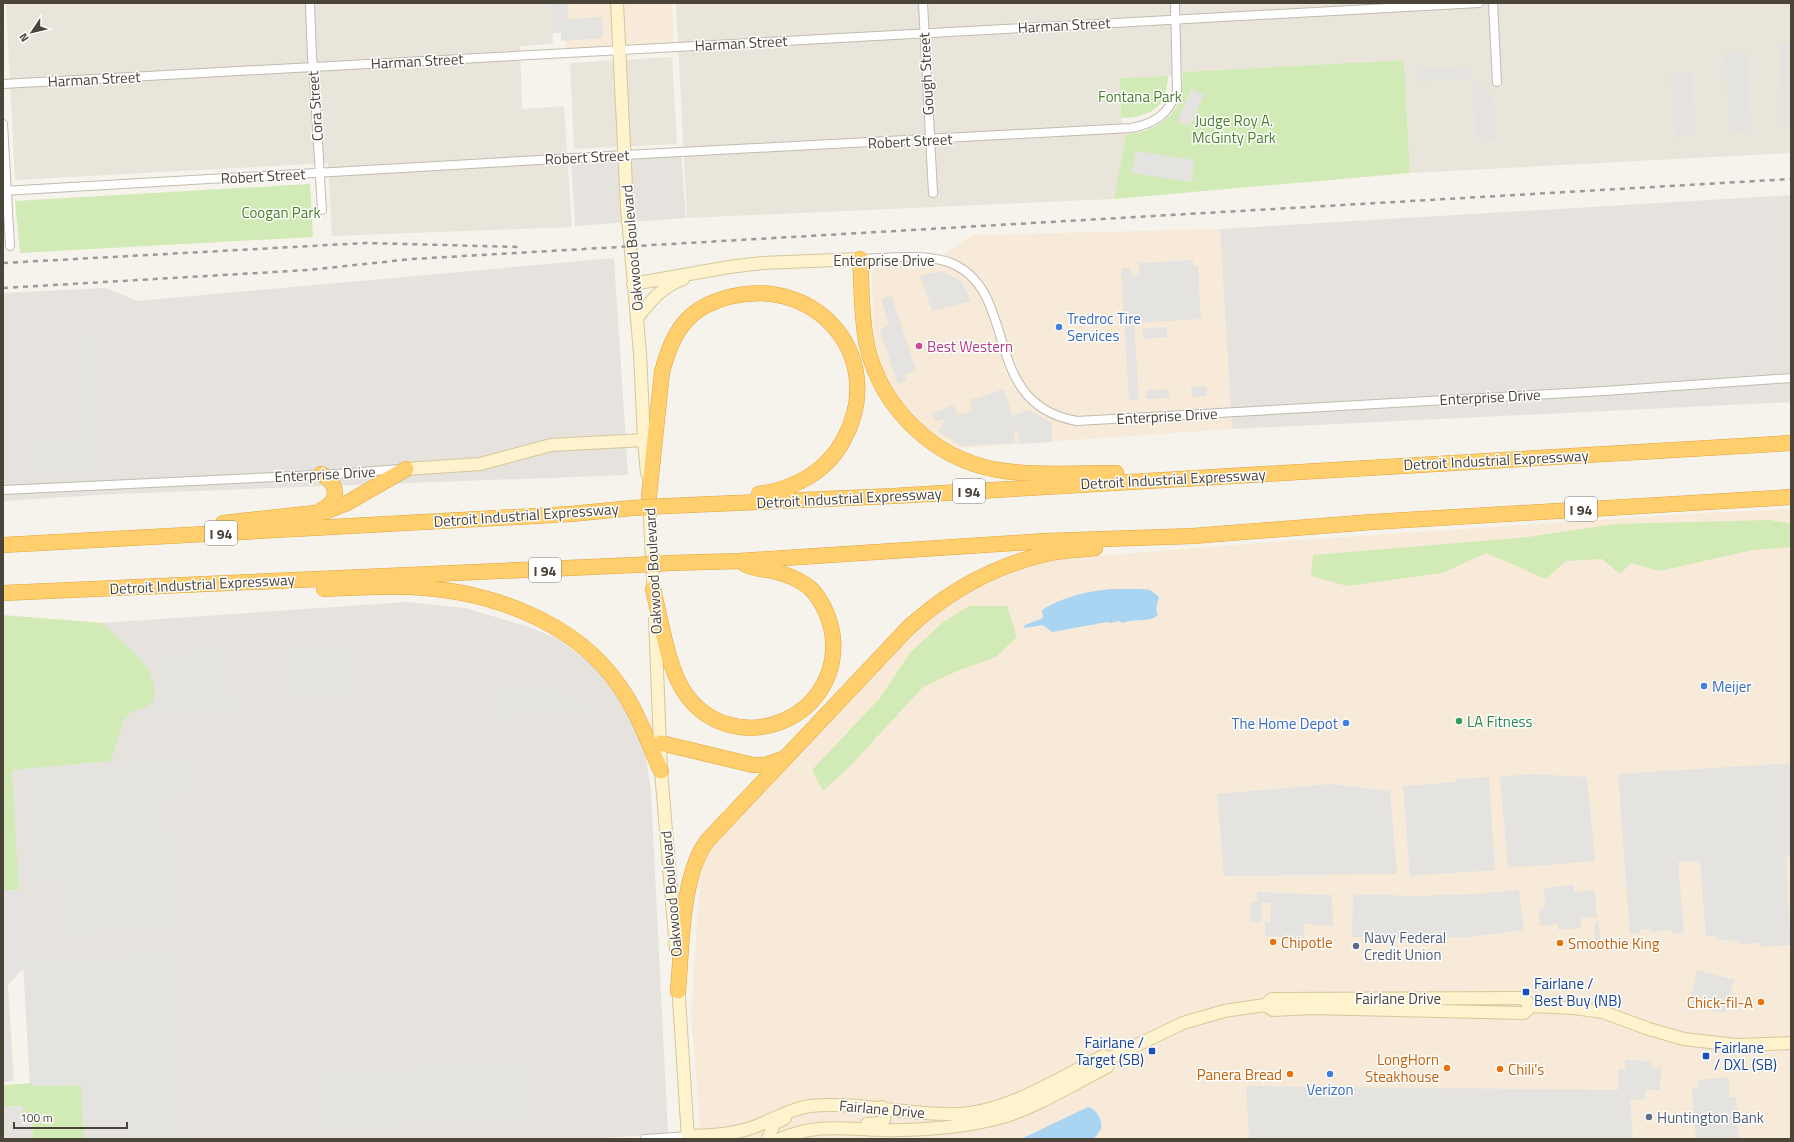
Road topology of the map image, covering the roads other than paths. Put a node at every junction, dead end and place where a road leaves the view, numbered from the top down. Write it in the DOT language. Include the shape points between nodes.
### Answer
graph roads {
  1 [pos="310,3"];
  2 [pos="617,3"];
  3 [pos="923,3"];
  4 [pos="1175,3"];
  5 [pos="1479,3"];
  6 [pos="1493,3"];
  7 [pos="1176,19"];
  8 [pos="924,33"];
  9 [pos="619,50"];
  10 [pos="313,67"];
  11 [pos="1497,82"];
  12 [pos="3,84"];
  13 [pos="3,124"];
  14 [pos="930,140"];
  15 [pos="625,155"];
  16 [pos="320,173"];
  17 [pos="5,191"];
  18 [pos="933,192"];
  19 [pos="322,210"];
  20 [pos="10,246"];
  21 [pos="860,259"];
  22 [pos="708,271"];
  23 [pos="633,284"];
  24 [pos="637,318"];
  25 [pos="1791,378"];
  26 [pos="644,440"];
  27 [pos="1791,443"];
  28 [pos="406,469"];
  29 [pos="321,474"];
  30 [pos="1237,475"];
  31 [pos="3,490"];
  32 [pos="649,496"];
  33 [pos="1791,497"];
  34 [pos="700,505"];
  35 [pos="313,514"];
  36 [pos="1193,536"];
  37 [pos="3,544"];
  38 [pos="739,561"];
  39 [pos="226,584"];
  40 [pos="653,589"];
  41 [pos="3,593"];
  42 [pos="660,742"];
  43 [pos="786,756"];
  44 [pos="660,771"];
  45 [pos="678,991"];
  46 [pos="1791,1043"];
  47 [pos="1110,1058"];
  48 [pos="832,1104"];
  49 [pos="882,1107"];
  50 [pos="829,1127"];
  51 [pos="688,1138"];
  52 [pos="645,1139"];
  53 [pos="768,1139"];
  54 [pos="780,1139"];
  1 -- 10 [label="street, Cora Street"];
  2 -- 9 [label="main road, Oakwood Boulevard"];
  3 -- 8 [label="street, Gough Street"];
  4 -- 7 [label="street"];
  5 -- 7 [label="street, Harman Street"];
  6 -- 11 [label="street"];
  7 -- 8 [label="street, Harman Street"];
  7 -- 14 [label="street, Robert Street" via="1177,91 1174,102 1153,122 1131,128"];
  8 -- 9 [label="street, Harman Street"];
  8 -- 14 [label="street, Gough Street"];
  9 -- 10 [label="street, Harman Street"];
  9 -- 15 [label="main road, Oakwood Boulevard"];
  10 -- 12 [label="street, Harman Street"];
  10 -- 16 [label="street, Cora Street"];
  13 -- 17 [label="street"];
  14 -- 15 [label="street, Robert Street"];
  14 -- 18 [label="street, Gough Street"];
  15 -- 16 [label="street, Robert Street"];
  15 -- 23 [label="main road, Oakwood Boulevard"];
  16 -- 17 [label="street, Robert Street"];
  16 -- 19 [label="street, Cora Street"];
  17 -- 20 [label="street"];
  21 -- 22 [label="main road, Enterprise Drive" via="762,263"];
  21 -- 25 [label="street, Enterprise Drive" via="935,259 966,271 978,283 985,296 1012,373 1023,391 1033,402 1047,411 1077,421"];
  21 -- 30 [label="highway" via="864,328 867,346 879,378 903,417 919,433 944,450 978,466 1018,472 1194,471"];
  22 -- 23 [label="main road, Enterprise Drive"];
  22 -- 24 [label="main road" via="677,281 663,289"];
  23 -- 24 [label="main road, Oakwood Boulevard"];
  24 -- 26 [label="main road, Oakwood Boulevard"];
  26 -- 28 [label="main road, Enterprise Drive" via="551,445 480,464"];
  26 -- 32 [label="main road, Oakwood Boulevard"];
  27 -- 30 [label="highway, Detroit Industrial Expressway / I 94"];
  28 -- 29 [label="street, Enterprise Drive"];
  28 -- 35 [label="highway" via="347,503"];
  29 -- 31 [label="street, Enterprise Drive"];
  29 -- 35 [label="highway" via="333,483 335,494 329,506"];
  30 -- 34 [label="highway, Detroit Industrial Expressway / I 94"];
  32 -- 34 [label="highway" via="662,372 667,353 685,321 700,308 719,299 739,295 785,296 805,304 828,319 842,336 853,358 857,393 851,427 841,446 826,465 788,488"];
  32 -- 40 [label="main road, Oakwood Boulevard"];
  33 -- 36 [label="highway, Detroit Industrial Expressway / I 94" via="1372,522"];
  34 -- 37 [label="highway, Detroit Industrial Expressway / I 94, bridge"];
  35 -- 37 [label="highway"];
  36 -- 38 [label="highway, Detroit Industrial Expressway / I 94" via="1045,540"];
  36 -- 43 [label="highway" via="1048,553 1005,566 968,583 930,608 908,628"];
  38 -- 39 [label="highway, Detroit Industrial Expressway / I 94, bridge"];
  38 -- 40 [label="highway" via="804,583 822,605 831,625 833,659 822,688 802,711 778,724 754,728 733,726 712,718 695,705 683,691 673,671"];
  39 -- 41 [label="highway, Detroit Industrial Expressway / I 94"];
  39 -- 44 [label="highway" via="308,589 410,587 481,598 536,617 579,643 612,676 633,708"];
  40 -- 42 [label="main road, Oakwood Boulevard"];
  42 -- 43 [label="highway" via="753,765 765,765"];
  42 -- 44 [label="main road, Oakwood Boulevard"];
  43 -- 45 [label="highway" via="706,841 696,858 687,890"];
  44 -- 45 [label="main road, Oakwood Boulevard"];
  45 -- 51 [label="main road, Oakwood Boulevard"];
  46 -- 47 [label="main road, Fairlane Drive" via="1710,1043 1667,1034 1596,1010 1531,1006 1524,1014 1325,1008 1273,1010 1265,1005 1224,1011 1183,1023"];
  47 -- 49 [label="main road, Fairlane Drive" via="1103,1056 1024,1095 982,1111 959,1114 923,1113"];
  47 -- 50 [label="main road, Fairlane Drive" via="1107,1066 1004,1117 916,1129"];
  48 -- 49 [label="main road, Fairlane Drive"];
  48 -- 51 [label="main road, Fairlane Drive" via="793,1110 751,1128 730,1133"];
  48 -- 53 [label="main road" via="778,1120 771,1129"];
  49 -- 50 [label="main road" via="884,1120 880,1123 842,1122"];
  50 -- 54 [label="main road, Fairlane Drive" via="810,1129"];
  51 -- 52 [label="street, Fairlane Drive"];
}
